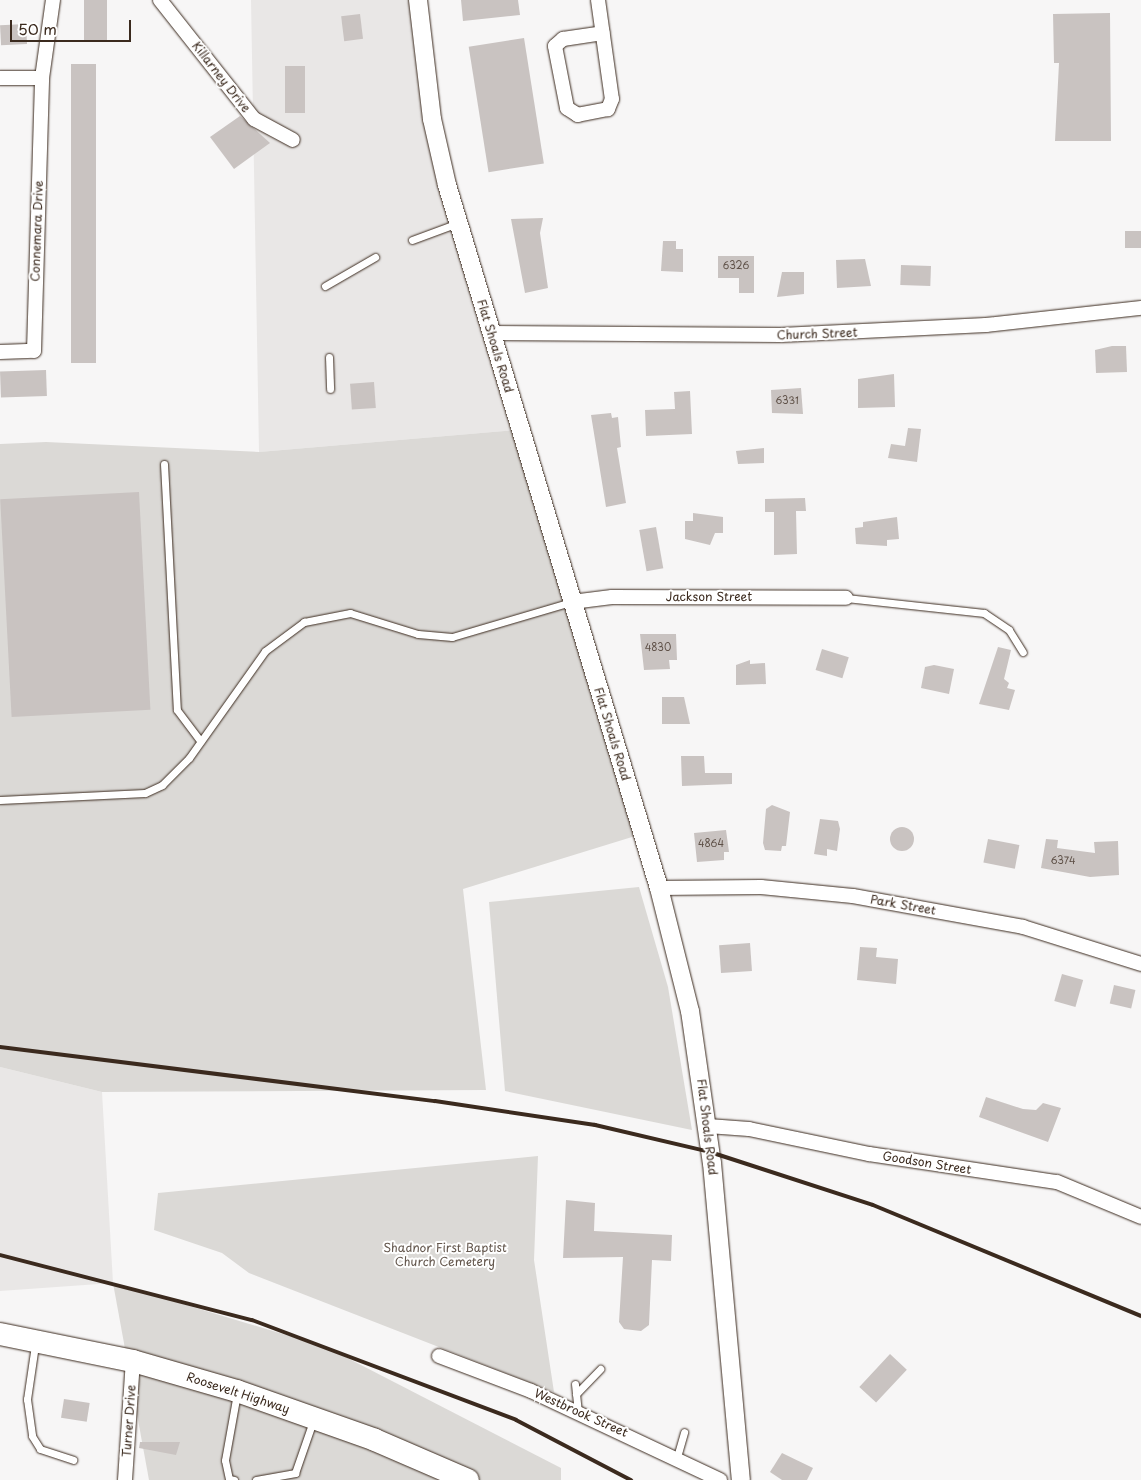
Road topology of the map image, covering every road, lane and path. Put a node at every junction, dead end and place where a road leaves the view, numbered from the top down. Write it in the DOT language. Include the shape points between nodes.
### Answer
graph roads {
  1 [pos="53,0"];
  2 [pos="160,0"];
  3 [pos="418,0"];
  4 [pos="598,0"];
  5 [pos="603,33"];
  6 [pos="0,78"];
  7 [pos="42,78"];
  8 [pos="293,140"];
  9 [pos="459,223"];
  10 [pos="412,240"];
  11 [pos="375,257"];
  12 [pos="325,286"];
  13 [pos="1141,308"];
  14 [pos="491,333"];
  15 [pos="0,352"];
  16 [pos="329,357"];
  17 [pos="330,390"];
  18 [pos="164,464"];
  19 [pos="846,598"];
  20 [pos="572,602"];
  21 [pos="1023,652"];
  22 [pos="200,741"];
  23 [pos="0,800"];
  24 [pos="660,888"];
  25 [pos="1141,964"];
  26 [pos="708,1126"];
  27 [pos="1141,1217"];
  28 [pos="0,1334"];
  29 [pos="35,1342"];
  30 [pos="439,1356"];
  31 [pos="133,1361"];
  32 [pos="600,1369"];
  33 [pos="575,1384"];
  34 [pos="237,1392"];
  35 [pos="576,1394"];
  36 [pos="578,1412"];
  37 [pos="314,1418"];
  38 [pos="684,1432"];
  39 [pos="677,1457"];
  40 [pos="73,1460"];
  41 [pos="125,1480"];
  42 [pos="234,1480"];
  43 [pos="256,1480"];
  44 [pos="468,1480"];
  45 [pos="720,1480"];
  46 [pos="741,1480"];
  1 -- 7 [label="street"];
  2 -- 8 [label="street, Killarney Drive" via="254,119"];
  3 -- 9 [label="street, Flat Shoals Road" via="432,119"];
  4 -- 5 [label="street"];
  5 -- 5 [label="street" via="612,99 608,109 578,116 567,108 556,46 563,39"];
  6 -- 7 [label="street"];
  7 -- 15 [label="street, Connemara Drive" via="34,351"];
  9 -- 10 [label="lane"];
  9 -- 14 [label="street, Flat Shoals Road"];
  11 -- 12 [label="lane"];
  13 -- 14 [label="street, Church Street" via="986,325 781,335"];
  14 -- 20 [label="street, Flat Shoals Road"];
  16 -- 17 [label="lane"];
  18 -- 22 [label="lane" via="177,710"];
  19 -- 20 [label="street, Jackson Street" via="612,597"];
  19 -- 21 [label="lane" via="984,612 1010,630"];
  20 -- 22 [label="lane" via="452,637 418,634 350,613 304,622 265,651"];
  20 -- 24 [label="street, Flat Shoals Road"];
  22 -- 23 [label="lane" via="176,774 145,793"];
  24 -- 25 [label="street, Park Street" via="753,886 853,896 1023,927"];
  24 -- 26 [label="street, Flat Shoals Road" via="690,1011"];
  26 -- 27 [label="street, Goodson Street" via="749,1129 869,1154 1057,1182"];
  26 -- 46 [label="street, Flat Shoals Road"];
  28 -- 29 [label="main road, Roosevelt Highway"];
  29 -- 31 [label="main road, Roosevelt Highway"];
  29 -- 40 [label="lane" via="27,1399 32,1436 40,1449 57,1458"];
  30 -- 36 [label="street, Westbrook Street"];
  31 -- 34 [label="main road, Roosevelt Highway"];
  31 -- 41 [label="street, Turner Drive"];
  32 -- 35 [label="lane"];
  33 -- 35 [label="lane"];
  34 -- 37 [label="main road, Roosevelt Highway"];
  34 -- 42 [label="lane" via="225,1460 229,1478"];
  35 -- 36 [label="lane"];
  36 -- 39 [label="street, Westbrook Street"];
  37 -- 43 [label="lane" via="295,1473"];
  37 -- 44 [label="main road, Roosevelt Highway"];
  38 -- 39 [label="lane"];
  39 -- 45 [label="street, Westbrook Street"];
}
